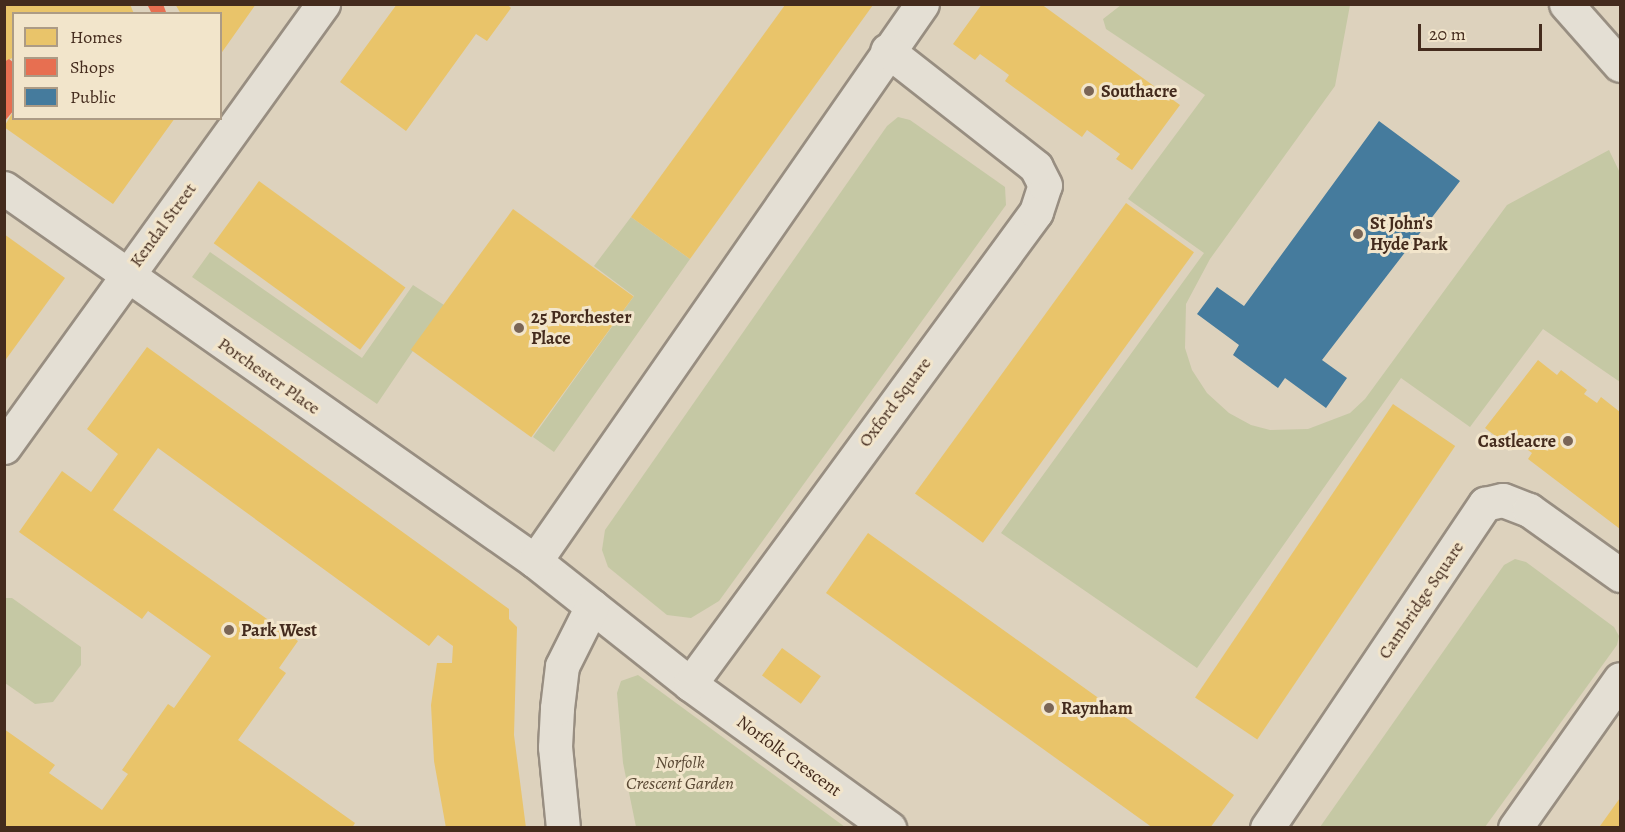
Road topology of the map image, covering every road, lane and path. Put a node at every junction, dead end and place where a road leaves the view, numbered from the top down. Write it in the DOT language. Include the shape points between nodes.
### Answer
graph roads {
  1 [pos="323,4"];
  2 [pos="922,4"];
  3 [pos="1566,4"];
  4 [pos="887,50"];
  5 [pos="1620,65"];
  6 [pos="4,188"];
  7 [pos="126,276"];
  8 [pos="4,447"];
  9 [pos="535,561"];
  10 [pos="1620,575"];
  11 [pos="592,606"];
  12 [pos="1620,680"];
  13 [pos="690,684"];
  14 [pos="563,828"];
  15 [pos="889,828"];
  16 [pos="1267,828"];
  17 [pos="1515,828"];
  1 -- 7 [label="street, Kendal Street"];
  2 -- 4 [label="street"];
  3 -- 5 [label="street"];
  4 -- 9 [label="street"];
  4 -- 13 [label="street, Oxford Square" via="1036,167 1045,185 1036,212"];
  6 -- 7 [label="street, Porchester Place"];
  7 -- 8 [label="street, Kendal Street"];
  7 -- 9 [label="street, Porchester Place"];
  9 -- 11 [label="street, Porchester Place"];
  10 -- 16 [label="street, Cambridge Square" via="1530,510 1503,500 1485,504"];
  11 -- 13 [label="street"];
  11 -- 14 [label="street" via="562,666 555,747"];
  12 -- 17 [label="street"];
  13 -- 15 [label="street, Norfolk Crescent"];
}
